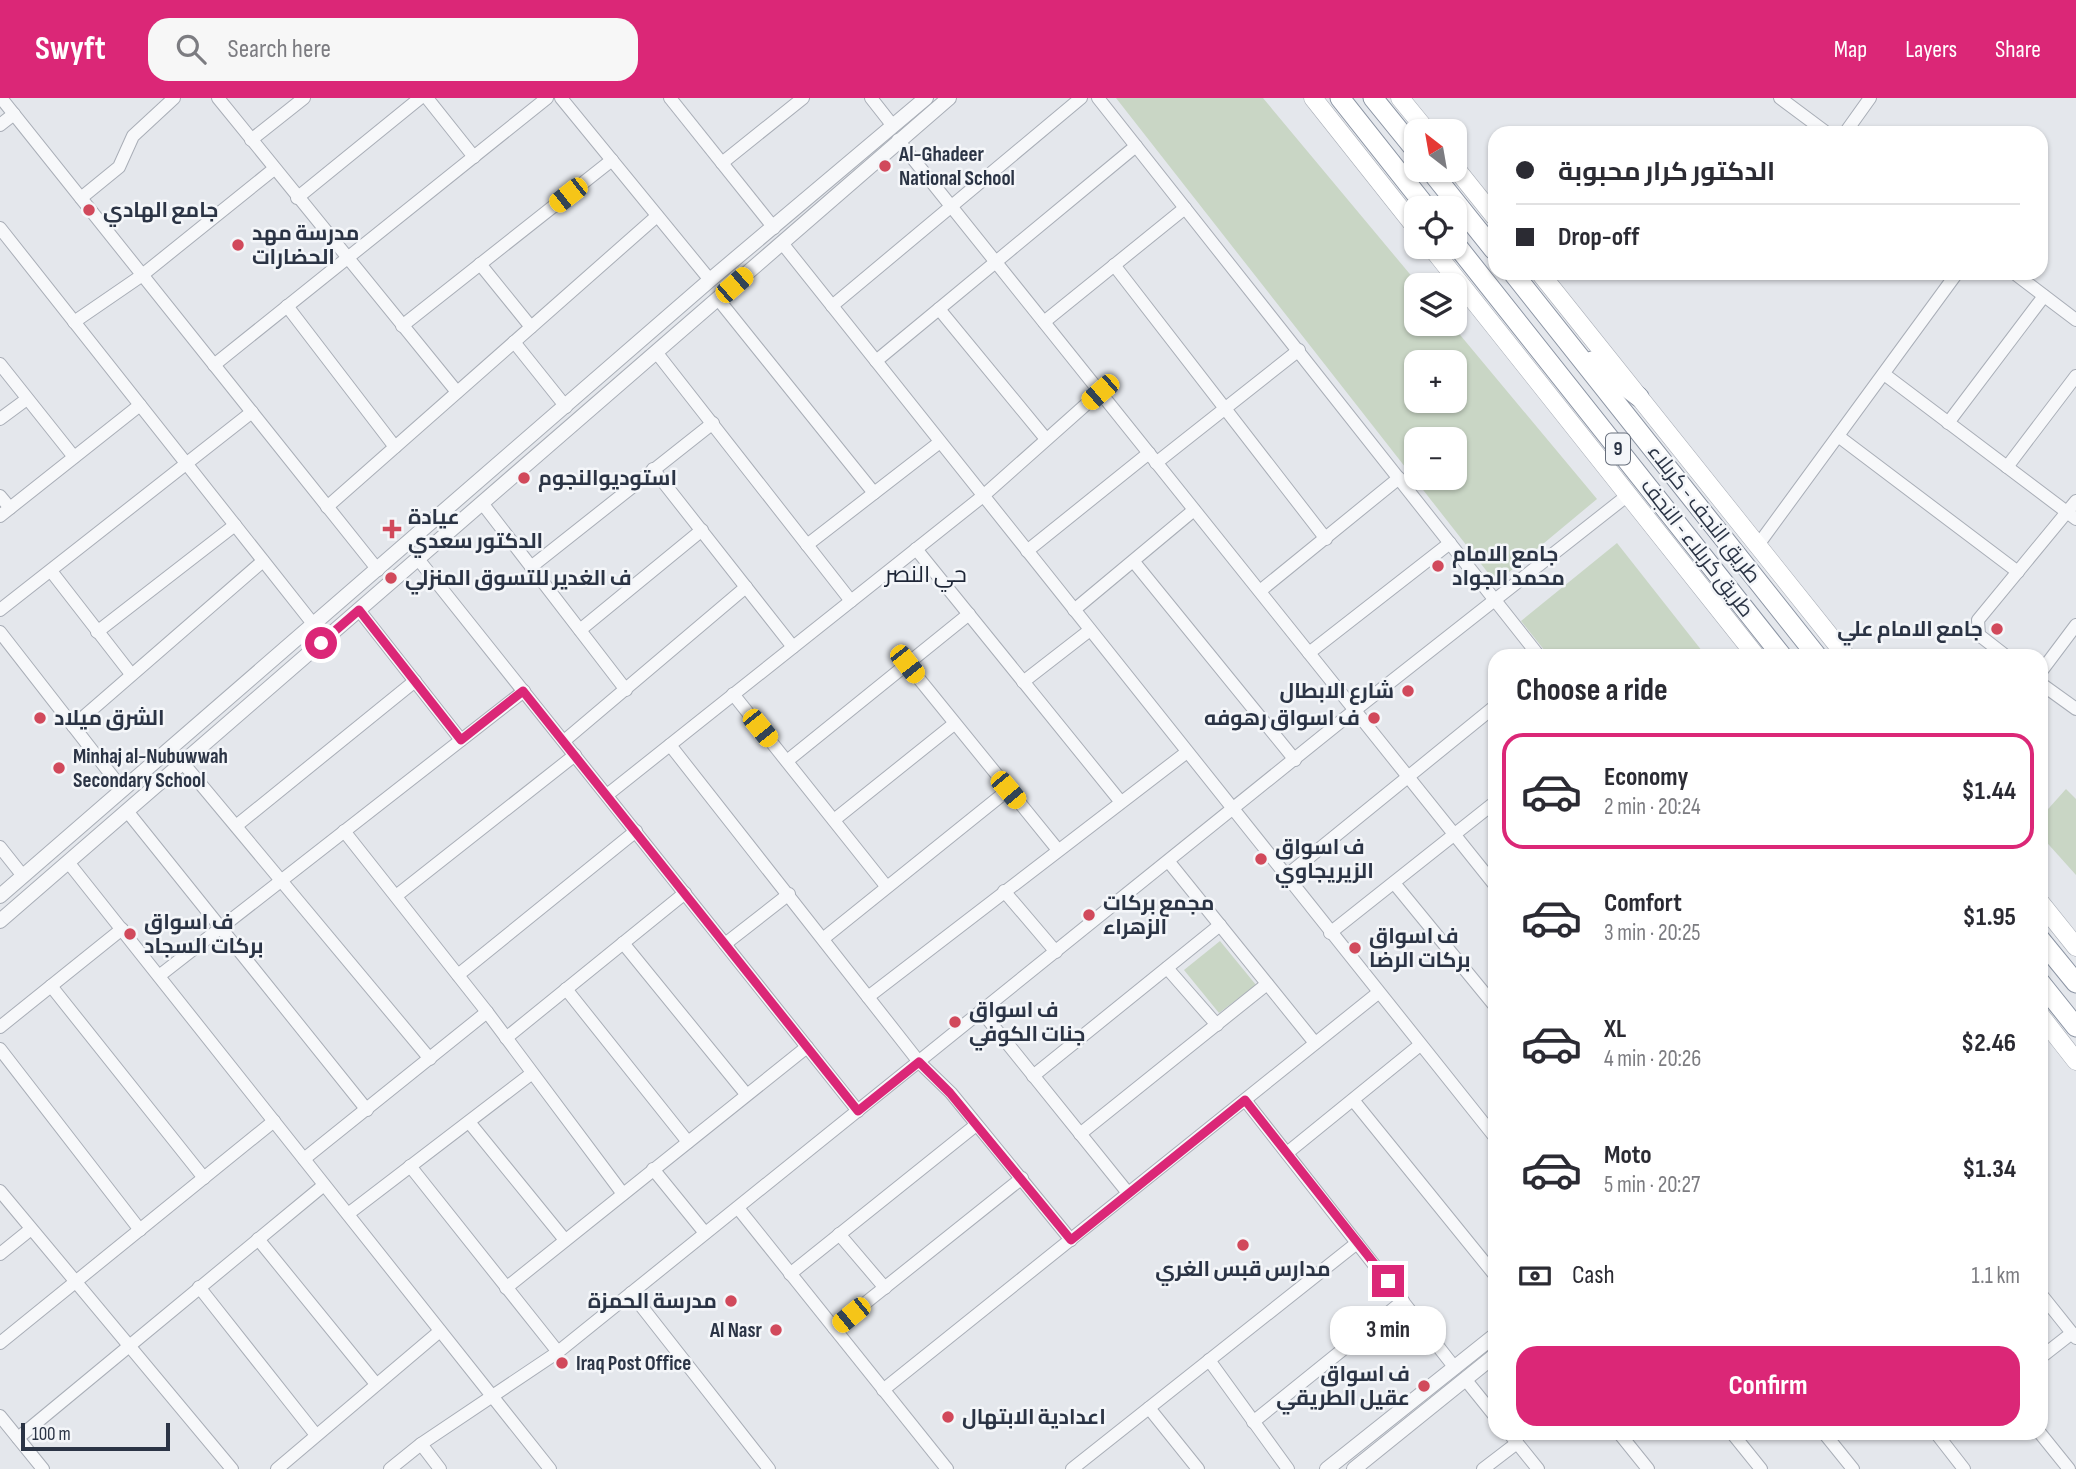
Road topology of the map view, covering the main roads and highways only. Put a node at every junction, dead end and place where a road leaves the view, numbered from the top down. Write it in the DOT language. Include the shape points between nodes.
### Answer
graph roads {
  1 [pos="1313,98"];
  2 [pos="1340,98"];
  3 [pos="1373,98"];
  4 [pos="1400,98"];
  5 [pos="1417,119"];
  6 [pos="1404,136"];
  7 [pos="1440,182"];
  8 [pos="1467,182"];
  9 [pos="1418,196"];
  10 [pos="1488,208"];
  11 [pos="1404,213"];
  12 [pos="1488,242"];
  13 [pos="1467,258"];
  14 [pos="1441,259"];
  15 [pos="1519,280"];
  16 [pos="1546,280"];
  17 [pos="1570,345"];
  18 [pos="1639,397"];
  19 [pos="1750,649"];
  20 [pos="1776,649"];
  21 [pos="1811,649"];
  22 [pos="1840,649"];
  23 [pos="2048,912"];
  24 [pos="2076,947"];
  25 [pos="2048,949"];
  26 [pos="2076,984"];
  27 [pos="2048,992"];
  28 [pos="2048,1025"];
  29 [pos="2076,1027"];
  30 [pos="2076,1061"];
  1 -- 11 [label="main road"];
  2 -- 9 [label="highway"];
  3 -- 6 [label="highway"];
  4 -- 5 [label="main road"];
  7 -- 12 [label="highway"];
  8 -- 10 [label="main road"];
  13 -- 20 [label="highway, طريق کربلاء - النجف / 9"];
  14 -- 19 [label="main road"];
  15 -- 17 [label="highway, طريق النجف - کربلاء / 9"];
  16 -- 18 [label="main road"];
  17 -- 18 [label="highway"];
  17 -- 21 [label="highway, طريق النجف - کربلاء / 9"];
  18 -- 22 [label="main road"];
  23 -- 24 [label="main road"];
  25 -- 26 [label="highway"];
  27 -- 29 [label="highway"];
  28 -- 30 [label="main road"];
}
